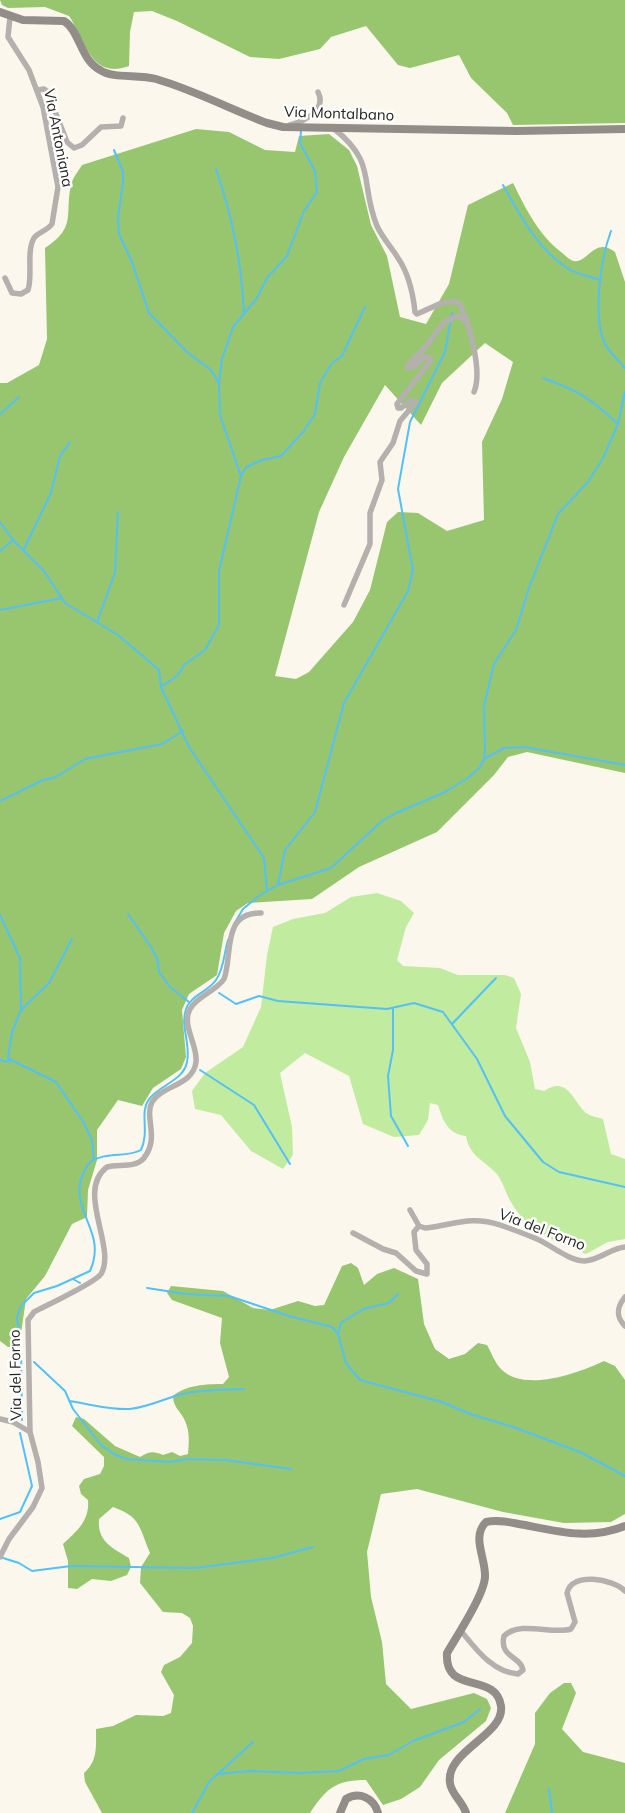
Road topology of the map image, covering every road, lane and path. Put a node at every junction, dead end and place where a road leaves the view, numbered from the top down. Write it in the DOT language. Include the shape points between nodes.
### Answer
graph roads {
  1 [pos="0,12"];
  2 [pos="10,17"];
  3 [pos="38,90"];
  4 [pos="318,92"];
  5 [pos="123,118"];
  6 [pos="284,127"];
  7 [pos="333,128"];
  8 [pos="625,129"];
  9 [pos="4,278"];
  10 [pos="468,321"];
  11 [pos="474,392"];
  12 [pos="344,605"];
  13 [pos="261,913"];
  14 [pos="410,1210"];
  15 [pos="419,1226"];
  16 [pos="353,1233"];
  17 [pos="625,1247"];
  18 [pos="625,1297"];
  19 [pos="625,1326"];
  20 [pos="0,1419"];
  21 [pos="30,1432"];
  22 [pos="625,1526"];
  23 [pos="0,1556"];
  24 [pos="625,1591"];
  25 [pos="461,1631"];
  26 [pos="340,1813"];
  27 [pos="378,1813"];
  28 [pos="466,1813"];
  1 -- 2 [label="street, Via Montalbano"];
  2 -- 3 [label="street, Via Antoniana" via="8,37 30,70"];
  2 -- 6 [label="street, Via Montalbano" via="64,21 89,62 107,74 158,80"];
  3 -- 5 [label="street" via="47,91 68,142 74,148 82,145 101,127 121,126"];
  3 -- 9 [label="street, Via Antoniana" via="58,187 52,224 32,241 28,290 21,294 12,292"];
  4 -- 6 [label="street" via="320,102 315,113"];
  6 -- 7 [label="street, Via Montalbano"];
  7 -- 8 [label="street, Via Montalbano"];
  7 -- 10 [label="street" via="358,153 366,173 372,212 411,285 415,312 457,302"];
  10 -- 11 [label="street" via="477,374"];
  10 -- 12 [label="street" via="457,316 446,321 408,365 408,368 414,367 424,357 431,360 398,404 399,409 412,400 416,402 400,421 393,443 380,462 382,480 370,513 370,544"];
  13 -- 21 [label="street, Via del Forno" via="249,915 237,924 228,945 224,979 189,1010 187,1019 196,1050 194,1070 152,1102 152,1138 143,1159 138,1163 108,1167 98,1178 97,1213 104,1253 101,1273 91,1282 34,1312 28,1320"];
  14 -- 15 [label="street"];
  15 -- 16 [label="street" via="414,1232 416,1250 427,1264 427,1274 416,1270 396,1253"];
  15 -- 17 [label="street, Via del Forno" via="436,1227 472,1219 500,1224 536,1238 574,1259 585,1261"];
  18 -- 19 [label="street" via="618,1307 618,1314"];
  20 -- 21 [label="street, Via del Forno"];
  21 -- 23 [label="street, Via del Forno" via="42,1488"];
  22 -- 25 [label="street" via="605,1534 572,1535 501,1521 486,1522 479,1541 485,1579"];
  24 -- 25 [label="street" via="612,1582 577,1582 571,1585 567,1594 575,1622 571,1629 534,1629 504,1636 506,1652 522,1665 523,1670 518,1674 485,1659"];
  25 -- 28 [label="street" via="447,1653 448,1668 457,1678 485,1686 501,1704 501,1711 492,1727 450,1772 450,1785"];
  26 -- 27 [label="street" via="346,1799 354,1795 369,1798"];
}
